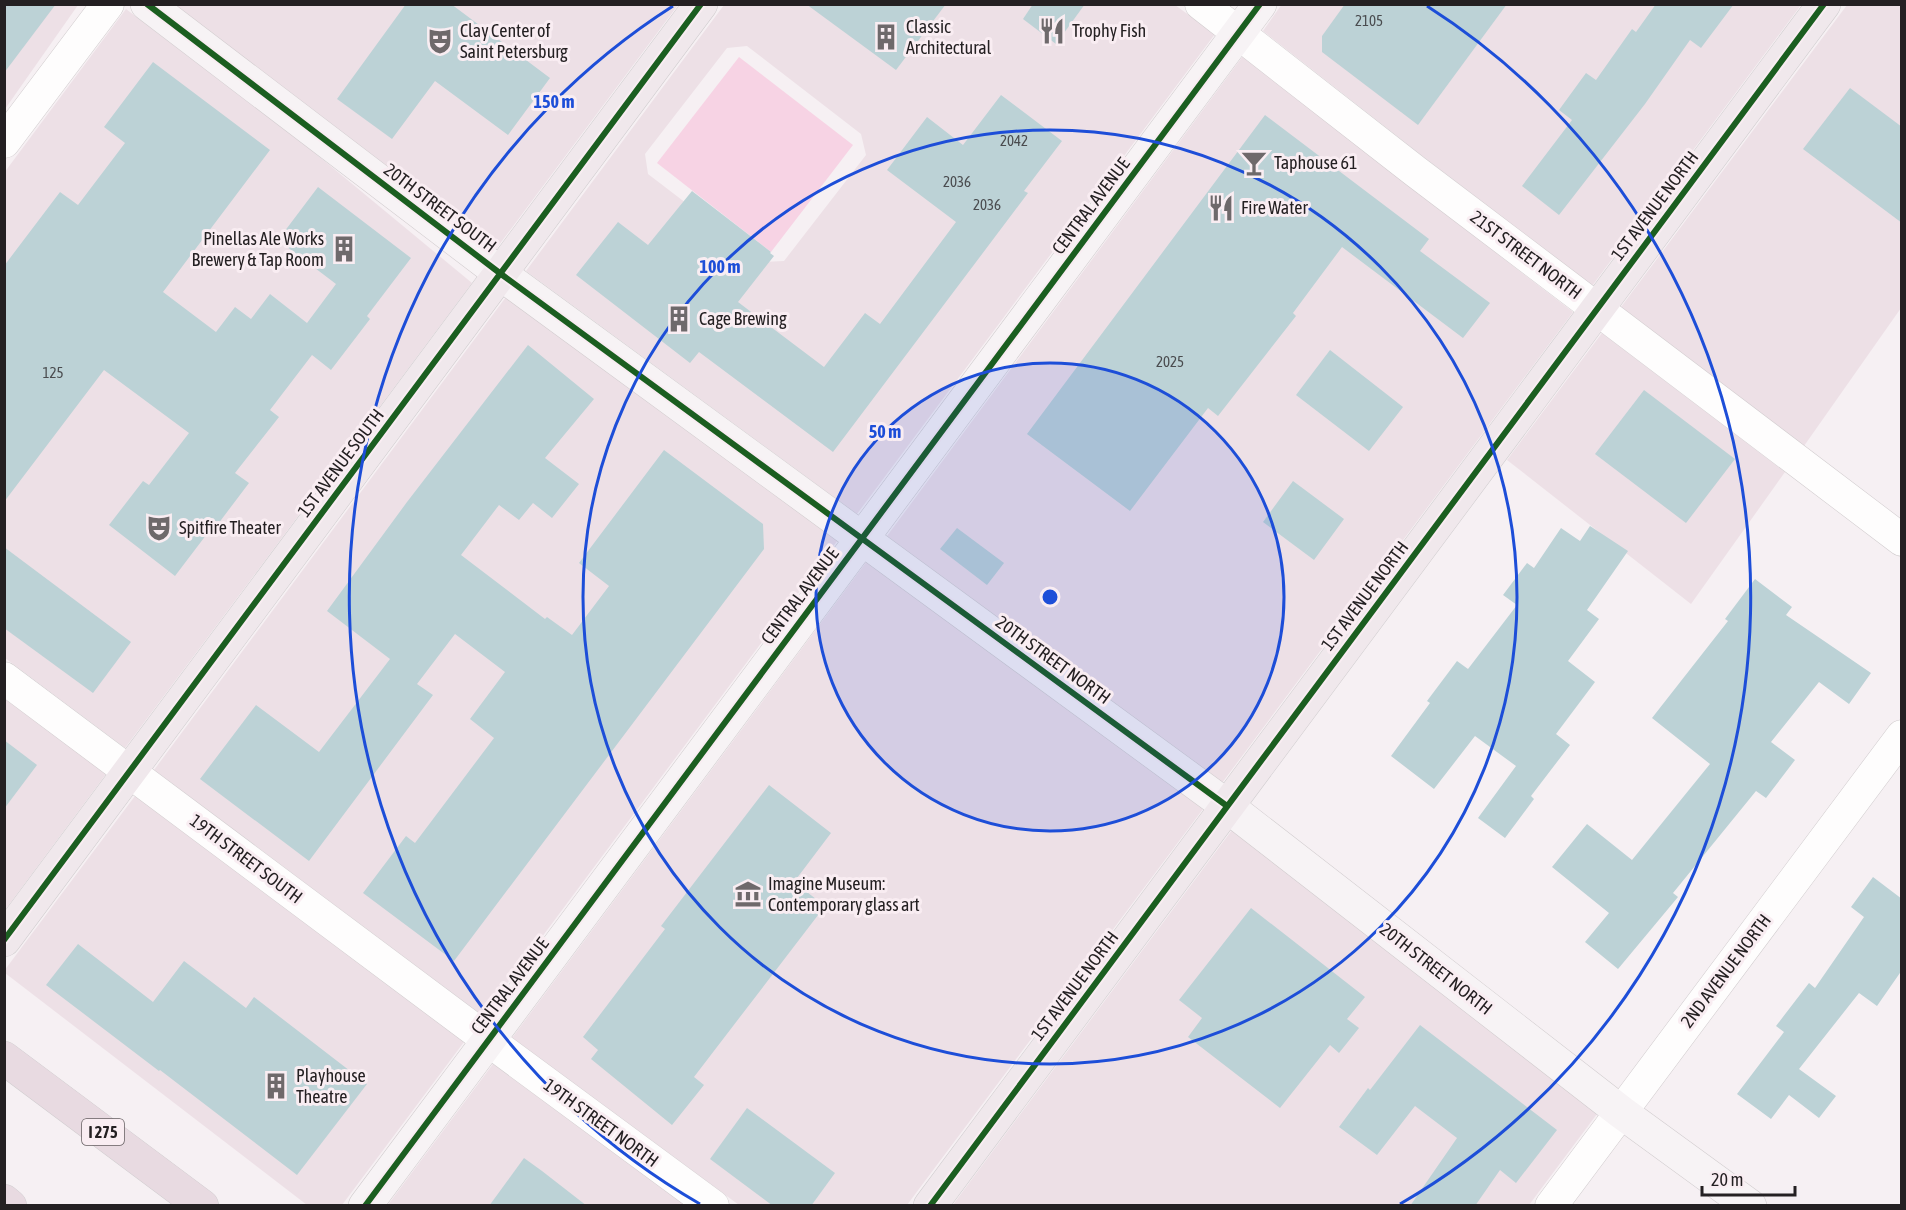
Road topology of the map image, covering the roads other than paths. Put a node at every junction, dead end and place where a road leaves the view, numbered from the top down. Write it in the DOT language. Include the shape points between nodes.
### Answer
graph roads {
  1 [pos="108,4"];
  2 [pos="147,4"];
  3 [pos="701,4"];
  4 [pos="1201,4"];
  5 [pos="1260,4"];
  6 [pos="1824,4"];
  7 [pos="1239,32"];
  8 [pos="4,142"];
  9 [pos="501,273"];
  10 [pos="1597,310"];
  11 [pos="862,538"];
  12 [pos="1902,540"];
  13 [pos="4,678"];
  14 [pos="1902,736"];
  15 [pos="130,772"];
  16 [pos="1227,806"];
  17 [pos="4,940"];
  18 [pos="488,1040"];
  19 [pos="4,1058"];
  20 [pos="1621,1112"];
  21 [pos="4,1202"];
  22 [pos="10,1206"];
  23 [pos="202,1206"];
  24 [pos="365,1206"];
  25 [pos="713,1206"];
  26 [pos="930,1206"];
  27 [pos="1551,1206"];
  28 [pos="1750,1206"];
  1 -- 8 [label="street"];
  2 -- 9 [label="street, 20TH STREET SOUTH"];
  3 -- 9 [label="main road, 1ST AVENUE SOUTH"];
  4 -- 7 [label="street, 21ST STREET NORTH"];
  5 -- 7 [label="street, CENTRAL AVENUE"];
  6 -- 10 [label="main road, 1ST AVENUE NORTH"];
  7 -- 10 [label="street, 21ST STREET NORTH"];
  7 -- 11 [label="street, CENTRAL AVENUE"];
  9 -- 11 [label="street, 20TH STREET SOUTH"];
  9 -- 15 [label="main road, 1ST AVENUE SOUTH"];
  10 -- 12 [label="street, 21ST STREET NORTH"];
  10 -- 16 [label="main road, 1ST AVENUE NORTH"];
  11 -- 16 [label="street, 20TH STREET NORTH"];
  11 -- 18 [label="street, CENTRAL AVENUE"];
  13 -- 15 [label="street, 19TH STREET SOUTH"];
  14 -- 20 [label="street, 2ND AVENUE NORTH"];
  15 -- 17 [label="main road, 1ST AVENUE SOUTH"];
  15 -- 18 [label="street, 19TH STREET SOUTH"];
  16 -- 20 [label="street, 20TH STREET NORTH"];
  16 -- 26 [label="main road, 1ST AVENUE NORTH"];
  18 -- 24 [label="street, CENTRAL AVENUE"];
  18 -- 25 [label="street, 19TH STREET NORTH"];
  19 -- 23 [label="highway, I 275"];
  20 -- 27 [label="street, 2ND AVENUE NORTH"];
  20 -- 28 [label="street, 20TH STREET NORTH"];
  21 -- 22 [label="highway"];
}
